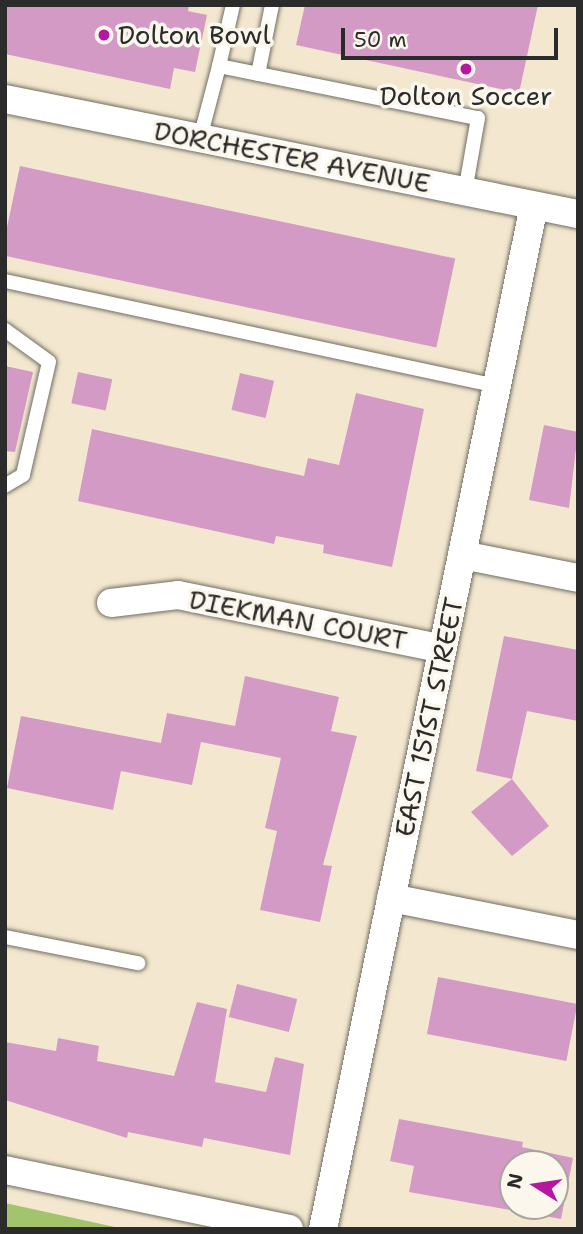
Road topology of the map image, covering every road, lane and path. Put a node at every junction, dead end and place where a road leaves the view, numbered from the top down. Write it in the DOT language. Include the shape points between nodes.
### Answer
graph roads {
  1 [pos="233,5"];
  2 [pos="272,5"];
  3 [pos="219,66"];
  4 [pos="258,74"];
  5 [pos="5,99"];
  6 [pos="200,138"];
  7 [pos="465,192"];
  8 [pos="534,206"];
  9 [pos="578,214"];
  10 [pos="5,281"];
  11 [pos="5,330"];
  12 [pos="497,386"];
  13 [pos="5,486"];
  14 [pos="462,555"];
  15 [pos="578,578"];
  16 [pos="111,603"];
  17 [pos="443,649"];
  18 [pos="391,898"];
  19 [pos="578,935"];
  20 [pos="5,937"];
  21 [pos="138,963"];
  22 [pos="5,1170"];
  23 [pos="289,1229"];
  24 [pos="323,1229"];
  1 -- 3 [label="lane"];
  2 -- 4 [label="lane"];
  3 -- 4 [label="lane"];
  3 -- 6 [label="lane"];
  4 -- 7 [label="lane" via="478,118"];
  5 -- 6 [label="street, DORCHESTER AVENUE"];
  6 -- 7 [label="street, DORCHESTER AVENUE"];
  7 -- 8 [label="street, DORCHESTER AVENUE"];
  8 -- 9 [label="street, DORCHESTER AVENUE"];
  8 -- 12 [label="street, EAST 151ST STREET"];
  10 -- 12 [label="lane"];
  11 -- 13 [label="lane" via="49,362 23,475"];
  12 -- 14 [label="street, EAST 151ST STREET"];
  14 -- 15 [label="street"];
  14 -- 17 [label="street, EAST 151ST STREET"];
  16 -- 17 [label="street, DIEKMAN COURT" via="178,595"];
  17 -- 18 [label="street, EAST 151ST STREET"];
  18 -- 19 [label="street"];
  18 -- 24 [label="street, EAST 151ST STREET"];
  20 -- 21 [label="lane"];
  22 -- 23 [label="street"];
}
